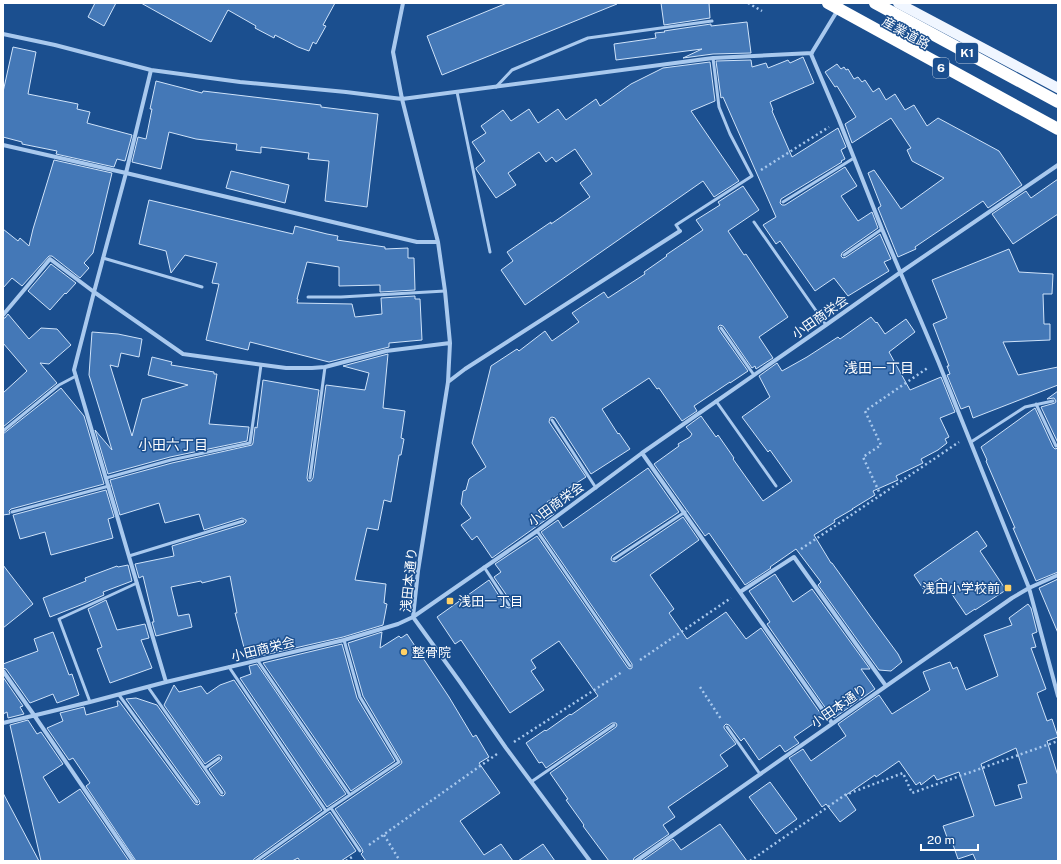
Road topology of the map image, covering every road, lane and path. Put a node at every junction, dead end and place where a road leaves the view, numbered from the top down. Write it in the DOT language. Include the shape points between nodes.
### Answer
graph roads {
  1 [pos="403,3"];
  2 [pos="748,3"];
  3 [pos="824,3"];
  4 [pos="875,3"];
  5 [pos="898,3"];
  6 [pos="836,5"];
  7 [pos="762,11"];
  8 [pos="712,21"];
  9 [pos="3,34"];
  10 [pos="812,54"];
  11 [pos="713,58"];
  12 [pos="152,70"];
  13 [pos="496,87"];
  14 [pos="1058,88"];
  15 [pos="457,92"];
  16 [pos="402,99"];
  17 [pos="1058,102"];
  18 [pos="839,120"];
  19 [pos="1058,128"];
  20 [pos="1058,132"];
  21 [pos="3,145"];
  22 [pos="855,157"];
  23 [pos="1058,165"];
  24 [pos="126,173"];
  25 [pos="752,176"];
  26 [pos="783,202"];
  27 [pos="754,222"];
  28 [pos="882,229"];
  29 [pos="680,231"];
  30 [pos="438,242"];
  31 [pos="490,252"];
  32 [pos="844,254"];
  33 [pos="103,258"];
  34 [pos="901,272"];
  35 [pos="202,287"];
  36 [pos="445,291"];
  37 [pos="94,292"];
  38 [pos="308,297"];
  39 [pos="3,315"];
  40 [pos="826,325"];
  41 [pos="721,328"];
  42 [pos="450,343"];
  43 [pos="938,361"];
  44 [pos="261,365"];
  45 [pos="325,367"];
  46 [pos="754,375"];
  47 [pos="76,376"];
  48 [pos="448,382"];
  49 [pos="716,401"];
  50 [pos="1053,401"];
  51 [pos="1036,404"];
  52 [pos="552,420"];
  53 [pos="3,431"];
  54 [pos="968,436"];
  55 [pos="971,442"];
  56 [pos="1056,446"];
  57 [pos="642,453"];
  58 [pos="106,478"];
  59 [pos="310,478"];
  60 [pos="109,486"];
  61 [pos="776,486"];
  62 [pos="596,488"];
  63 [pos="880,496"];
  64 [pos="12,512"];
  65 [pos="684,512"];
  66 [pos="243,521"];
  67 [pos="537,531"];
  68 [pos="129,556"];
  69 [pos="794,557"];
  70 [pos="614,559"];
  71 [pos="484,567"];
  72 [pos="1058,575"];
  73 [pos="137,583"];
  74 [pos="1029,588"];
  75 [pos="740,592"];
  76 [pos="509,604"];
  77 [pos="413,617"];
  78 [pos="344,640"];
  79 [pos="258,661"];
  80 [pos="630,666"];
  81 [pos="229,668"];
  82 [pos="3,671"];
  83 [pos="166,682"];
  84 [pos="886,686"];
  85 [pos="148,687"];
  86 [pos="700,687"];
  87 [pos="119,695"];
  88 [pos="1058,696"];
  89 [pos="90,702"];
  90 [pos="34,715"];
  91 [pos="3,723"];
  92 [pos="832,723"];
  93 [pos="614,725"];
  94 [pos="727,727"];
  95 [pos="1058,741"];
  96 [pos="506,748"];
  97 [pos="219,758"];
  98 [pos="205,768"];
  99 [pos="760,774"];
  100 [pos="531,782"];
  101 [pos="222,793"];
  102 [pos="350,795"];
  103 [pos="197,802"];
  104 [pos="331,808"];
  105 [pos="326,811"];
  106 [pos="360,851"];
  107 [pos="133,861"];
  108 [pos="256,861"];
  109 [pos="400,861"];
  110 [pos="590,861"];
  111 [pos="636,861"];
  112 [pos="750,861"];
  1 -- 16 [label="street, 浅田本通り" via="392,52"];
  2 -- 7 [label="path"];
  3 -- 6 [label="main road, 産業道路 / 6"];
  4 -- 17 [label="highway, K1"];
  5 -- 14 [label="main road, 産業道路"];
  6 -- 10 [label="street"];
  6 -- 19 [label="highway, K1"];
  6 -- 20 [label="main road, 産業道路 / 6"];
  8 -- 13 [label="lane" via="588,38 512,70"];
  9 -- 12 [label="street"];
  10 -- 11 [label="street"];
  10 -- 18 [label="street"];
  11 -- 13 [label="street"];
  11 -- 25 [label="lane" via="719,107"];
  12 -- 16 [label="street"];
  12 -- 24 [label="street"];
  13 -- 15 [label="street"];
  15 -- 16 [label="street"];
  15 -- 31 [label="lane"];
  16 -- 30 [label="street, 浅田本通り"];
  18 -- 22 [label="street"];
  18 -- 25 [label="path"];
  21 -- 24 [label="street"];
  22 -- 26 [label="lane"];
  22 -- 28 [label="street"];
  23 -- 34 [label="street, 小田商栄会"];
  24 -- 30 [label="street" via="417,242"];
  24 -- 33 [label="street"];
  25 -- 29 [label="lane" via="676,226"];
  27 -- 40 [label="lane"];
  28 -- 32 [label="lane"];
  28 -- 34 [label="street"];
  29 -- 48 [label="street"];
  30 -- 36 [label="street, 浅田本通り"];
  33 -- 35 [label="lane"];
  33 -- 37 [label="street"];
  34 -- 40 [label="street, 小田商栄会"];
  34 -- 43 [label="street"];
  36 -- 38 [label="lane"];
  36 -- 42 [label="street, 浅田本通り"];
  37 -- 39 [label="street" via="50,259"];
  37 -- 44 [label="street" via="183,354"];
  37 -- 47 [label="street" via="74,370"];
  40 -- 46 [label="street, 小田商栄会"];
  41 -- 46 [label="lane"];
  42 -- 45 [label="street" via="386,350"];
  42 -- 48 [label="street, 浅田本通り"];
  43 -- 54 [label="street"];
  43 -- 63 [label="path" via="865,411 882,445 863,457"];
  44 -- 45 [label="street" via="286,368"];
  44 -- 58 [label="lane" via="250,443 171,460"];
  45 -- 59 [label="lane"];
  46 -- 49 [label="street, 小田商栄会"];
  47 -- 53 [label="lane" via="59,385"];
  47 -- 58 [label="street"];
  48 -- 77 [label="street, 浅田本通り"];
  49 -- 57 [label="street, 小田商栄会"];
  49 -- 61 [label="lane"];
  50 -- 51 [label="lane"];
  51 -- 55 [label="lane" via="1025,407"];
  51 -- 56 [label="lane"];
  52 -- 62 [label="lane"];
  54 -- 55 [label="street"];
  54 -- 63 [label="path"];
  55 -- 74 [label="street"];
  57 -- 62 [label="street, 小田商栄会"];
  57 -- 65 [label="street"];
  58 -- 60 [label="street"];
  60 -- 64 [label="lane"];
  60 -- 68 [label="street"];
  62 -- 67 [label="street, 小田商栄会"];
  63 -- 69 [label="path" via="799,550"];
  65 -- 70 [label="lane"];
  65 -- 75 [label="street"];
  66 -- 68 [label="lane"];
  67 -- 71 [label="street, 小田商栄会"];
  67 -- 80 [label="lane"];
  68 -- 73 [label="street"];
  69 -- 75 [label="street"];
  69 -- 84 [label="street"];
  71 -- 76 [label="lane"];
  71 -- 77 [label="street, 小田商栄会"];
  72 -- 74 [label="street, 小田本通り"];
  73 -- 83 [label="street"];
  73 -- 89 [label="lane" via="59,619"];
  74 -- 84 [label="street, 小田本通り"];
  74 -- 88 [label="street"];
  75 -- 80 [label="path"];
  75 -- 92 [label="street"];
  77 -- 78 [label="street, 小田商栄会"];
  77 -- 96 [label="street, 浅田本通り"];
  78 -- 79 [label="street, 小田商栄会"];
  78 -- 102 [label="lane" via="360,697 399,762"];
  79 -- 81 [label="street, 小田商栄会"];
  79 -- 102 [label="lane"];
  80 -- 96 [label="path"];
  81 -- 83 [label="street, 小田商栄会"];
  81 -- 105 [label="lane"];
  82 -- 90 [label="street"];
  83 -- 85 [label="street, 小田商栄会"];
  84 -- 92 [label="street, 小田本通り"];
  85 -- 87 [label="street, 小田商栄会"];
  85 -- 98 [label="lane"];
  86 -- 94 [label="path"];
  87 -- 89 [label="street, 小田商栄会"];
  87 -- 103 [label="lane"];
  89 -- 90 [label="street, 小田商栄会"];
  90 -- 91 [label="street, 小田商栄会"];
  90 -- 107 [label="street"];
  92 -- 99 [label="street, 小田本通り"];
  93 -- 100 [label="lane"];
  94 -- 99 [label="lane"];
  95 -- 112 [label="path" via="912,793 903,773 845,795"];
  96 -- 100 [label="street, 浅田本通り"];
  96 -- 109 [label="path" via="384,835"];
  97 -- 98 [label="lane"];
  98 -- 101 [label="lane"];
  99 -- 111 [label="street, 小田本通り"];
  100 -- 110 [label="street, 浅田本通り"];
  102 -- 104 [label="lane"];
  104 -- 105 [label="lane"];
  104 -- 106 [label="lane"];
  105 -- 108 [label="lane"];
}
